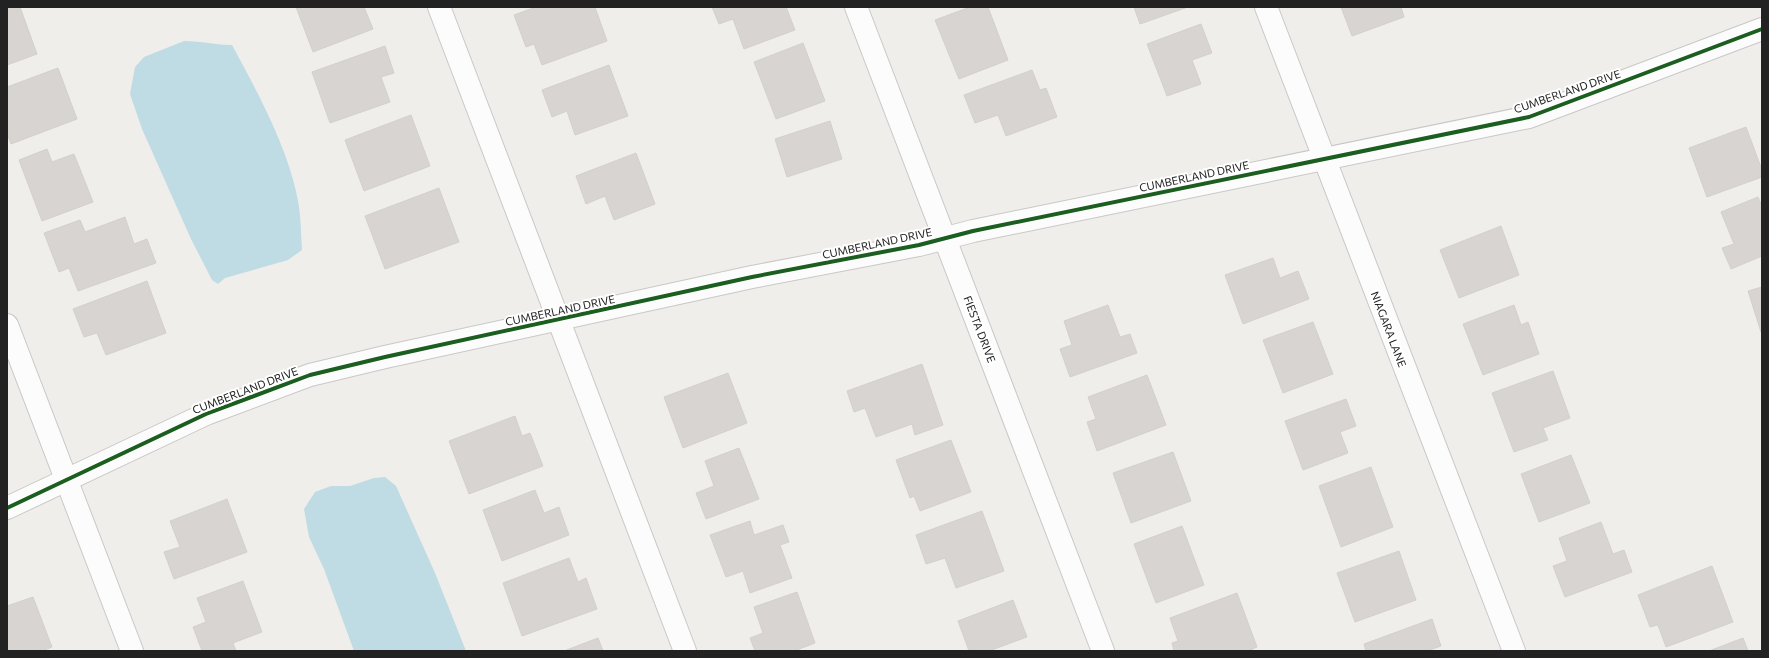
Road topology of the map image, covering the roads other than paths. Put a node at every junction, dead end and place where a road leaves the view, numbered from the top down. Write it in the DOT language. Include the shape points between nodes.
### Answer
graph roads {
  1 [pos="439,7"];
  2 [pos="856,7"];
  3 [pos="1266,7"];
  4 [pos="1762,29"];
  5 [pos="1323,160"];
  6 [pos="945,238"];
  7 [pos="558,320"];
  8 [pos="7,325"];
  9 [pos="66,479"];
  10 [pos="7,508"];
  11 [pos="132,651"];
  12 [pos="685,651"];
  13 [pos="1103,651"];
  14 [pos="1514,651"];
  1 -- 7 [label="street"];
  2 -- 6 [label="street, FIESTA DRIVE"];
  3 -- 5 [label="street, NIAGARA LANE"];
  4 -- 5 [label="street, CUMBERLAND DRIVE" via="1530,116"];
  5 -- 6 [label="street, CUMBERLAND DRIVE"];
  5 -- 14 [label="street, NIAGARA LANE"];
  6 -- 7 [label="street, CUMBERLAND DRIVE"];
  6 -- 13 [label="street, FIESTA DRIVE"];
  7 -- 9 [label="street, CUMBERLAND DRIVE" via="310,375 206,414"];
  7 -- 12 [label="street"];
  8 -- 9 [label="street"];
  9 -- 10 [label="street, CUMBERLAND DRIVE"];
  9 -- 11 [label="street"];
}
